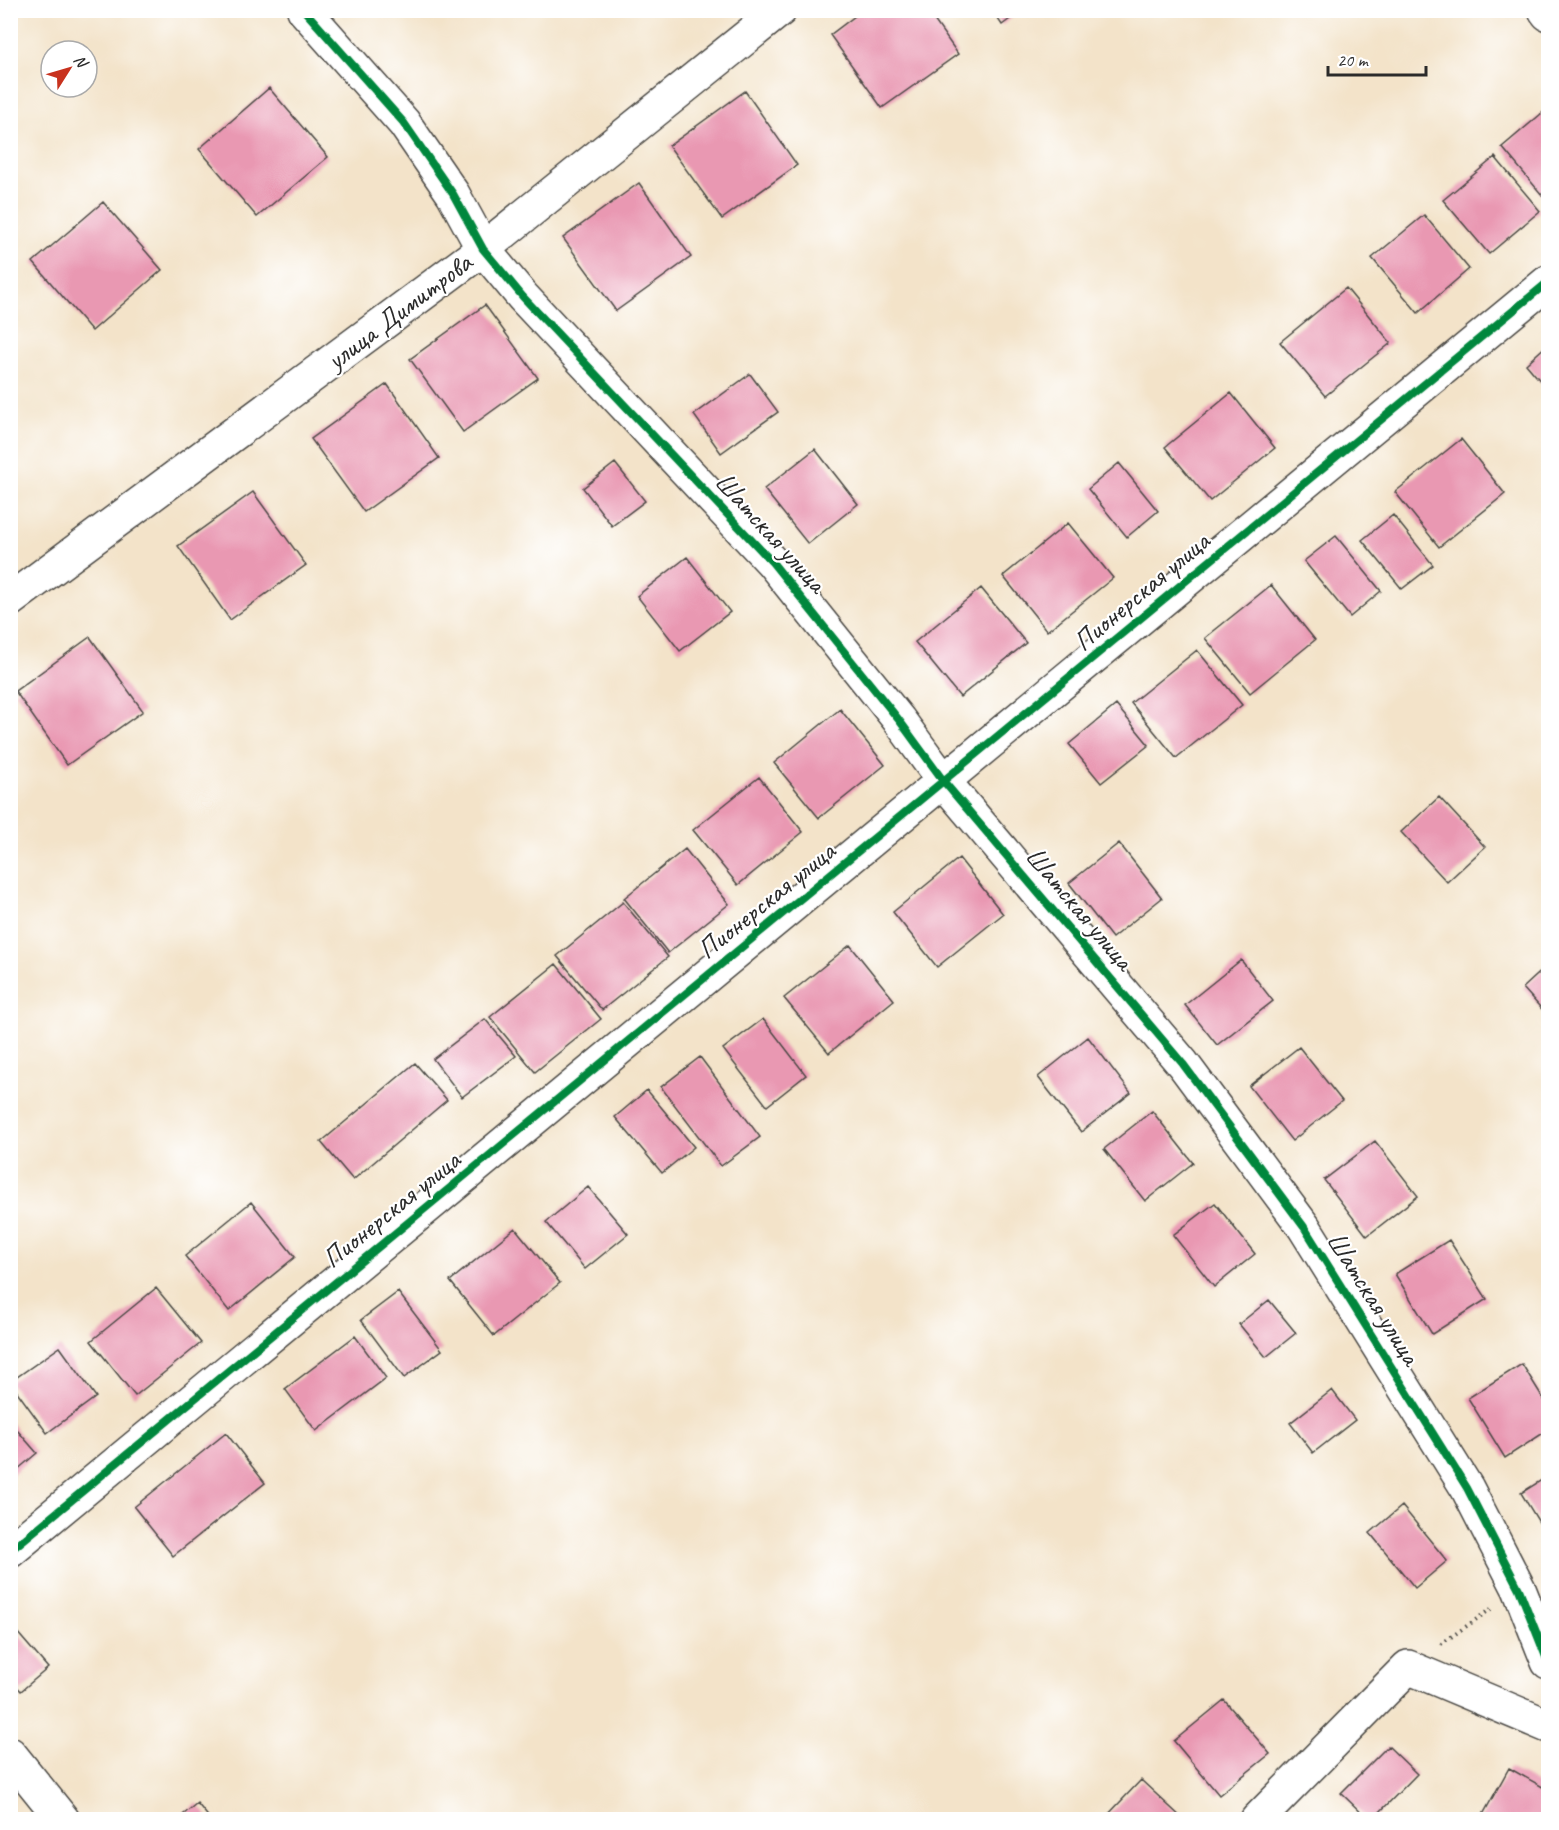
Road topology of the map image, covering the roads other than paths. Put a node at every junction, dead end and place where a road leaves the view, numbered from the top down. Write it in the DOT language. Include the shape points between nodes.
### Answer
graph roads {
  1 [pos="304,10"];
  2 [pos="780,10"];
  3 [pos="1545,10"];
  4 [pos="1548,14"];
  5 [pos="483,249"];
  6 [pos="1548,282"];
  7 [pos="10,600"];
  8 [pos="945,783"];
  9 [pos="10,1551"];
  10 [pos="1548,1658"];
  11 [pos="1548,1726"];
  12 [pos="10,1754"];
  13 [pos="63,1820"];
  14 [pos="1257,1820"];
  1 -- 5 [label="street, Шатская улица" via="404,123 453,194"];
  2 -- 5 [label="street, улица Димитрова"];
  3 -- 4 [label="street"];
  5 -- 7 [label="street, улица Димитрова"];
  5 -- 8 [label="street, Шатская улица" via="771,562"];
  6 -- 8 [label="street, Пионерская улица"];
  8 -- 9 [label="street, Пионерская улица"];
  8 -- 10 [label="street, Шатская улица" via="1183,1064 1304,1227 1467,1488 1519,1589"];
  11 -- 14 [label="street" via="1408,1667"];
  12 -- 13 [label="street"];
}
